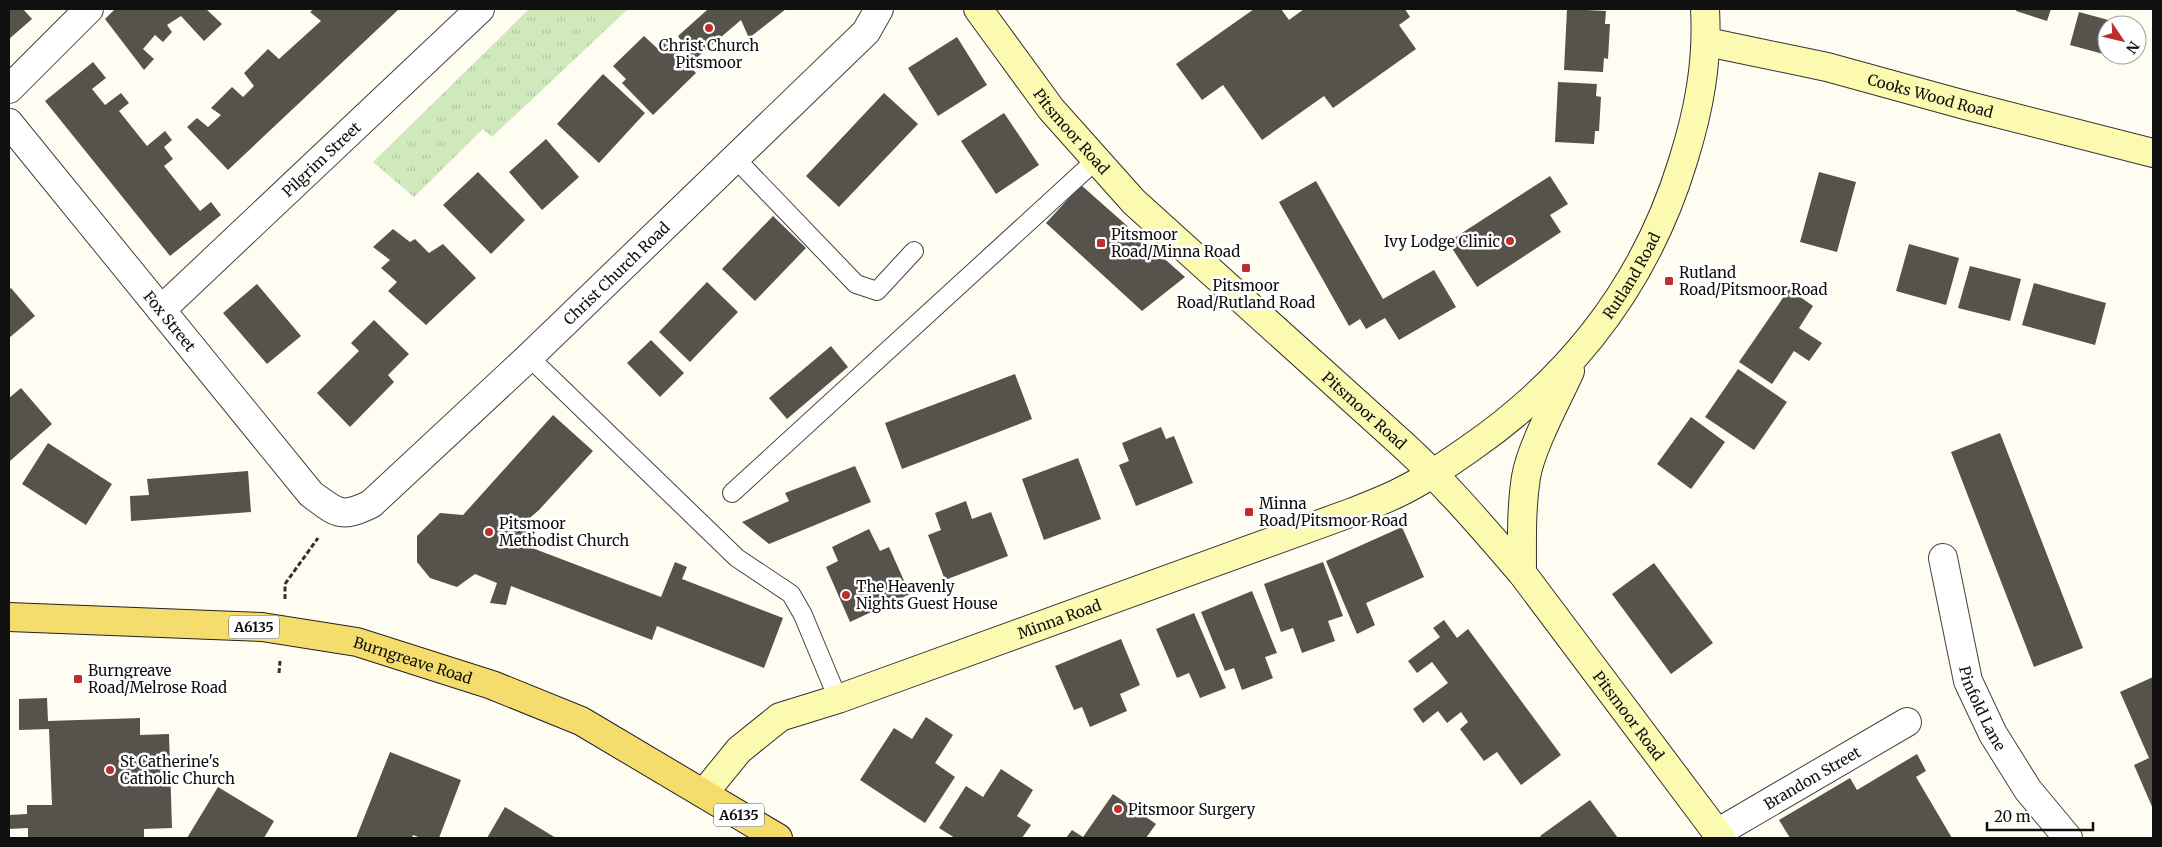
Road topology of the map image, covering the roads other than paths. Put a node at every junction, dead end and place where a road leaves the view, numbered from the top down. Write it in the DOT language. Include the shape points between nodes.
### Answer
graph roads {
  1 [pos="89,9"];
  2 [pos="480,9"];
  3 [pos="880,9"];
  4 [pos="978,9"];
  5 [pos="1705,9"];
  6 [pos="1707,42"];
  7 [pos="9,89"];
  8 [pos="9,123"];
  9 [pos="2153,153"];
  10 [pos="735,158"];
  11 [pos="1096,160"];
  12 [pos="914,251"];
  13 [pos="161,310"];
  14 [pos="1578,354"];
  15 [pos="529,357"];
  16 [pos="1434,473"];
  17 [pos="732,493"];
  18 [pos="338,512"];
  19 [pos="1943,558"];
  20 [pos="1522,573"];
  21 [pos="9,617"];
  22 [pos="838,699"];
  23 [pos="1907,722"];
  24 [pos="704,794"];
  25 [pos="1719,836"];
  26 [pos="778,838"];
  27 [pos="2068,838"];
  1 -- 7 [label="street"];
  2 -- 13 [label="street, Pilgrim Street"];
  3 -- 10 [label="street, Christ Church Road" via="866,32"];
  4 -- 11 [label="main road, Pitsmoor Road" via="1051,109"];
  5 -- 6 [label="main road, Rutland Road"];
  6 -- 9 [label="main road, Cooks Wood Road" via="1827,67"];
  6 -- 14 [label="main road, Rutland Road" via="1696,117 1662,220 1612,312"];
  8 -- 13 [label="street, Fox Street"];
  10 -- 12 [label="lane" via="856,284 877,290"];
  10 -- 15 [label="street, Christ Church Road"];
  11 -- 16 [label="main road, Pitsmoor Road" via="1134,202"];
  11 -- 17 [label="lane"];
  13 -- 18 [label="street, Fox Street" via="312,494"];
  14 -- 16 [label="main road, Rutland Road" via="1538,396 1496,431"];
  14 -- 20 [label="main road" via="1526,476"];
  15 -- 18 [label="street, Christ Church Road" via="371,504 354,513"];
  15 -- 22 [label="lane" via="737,558 791,594"];
  16 -- 20 [label="main road, Pitsmoor Road"];
  16 -- 22 [label="main road, Minna Road" via="1353,512"];
  19 -- 27 [label="street, Pinfold Lane" via="1968,681 1993,734 2028,790"];
  20 -- 25 [label="main road, Pitsmoor Road"];
  21 -- 24 [label="main road, Burngreave Road / A6135" via="262,627 357,642 492,685 581,721"];
  22 -- 24 [label="main road, Minna Road" via="780,717 739,750"];
  23 -- 25 [label="street, Brandon Street"];
  24 -- 26 [label="main road, Burngreave Road / A6135"];
}
